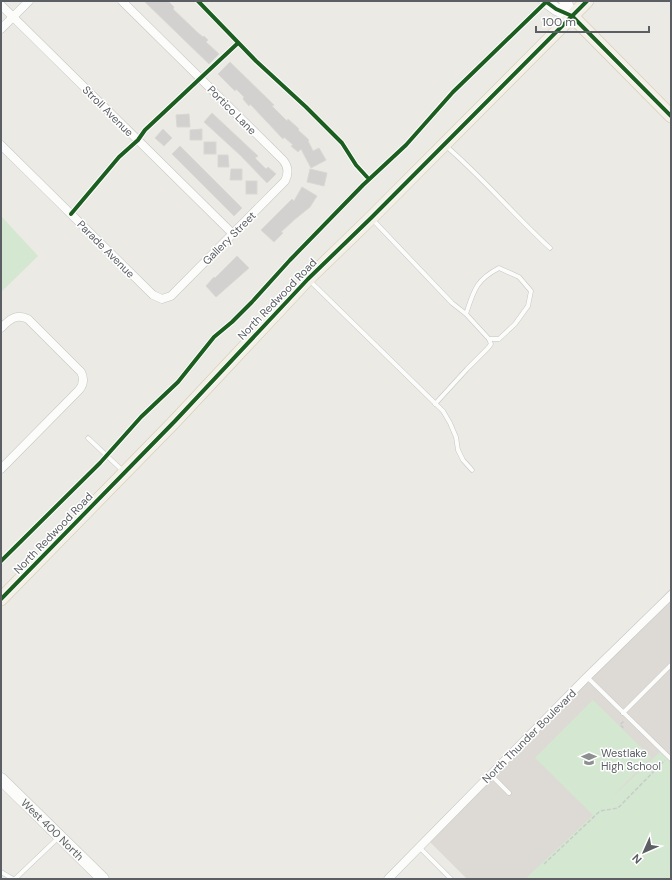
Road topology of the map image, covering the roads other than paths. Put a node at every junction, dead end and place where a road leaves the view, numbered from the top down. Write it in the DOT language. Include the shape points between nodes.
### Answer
graph roads {
  1 [pos="28,1"];
  2 [pos="122,1"];
  3 [pos="544,1"];
  4 [pos="565,1"];
  5 [pos="588,1"];
  6 [pos="1,5"];
  7 [pos="572,16"];
  8 [pos="13,17"];
  9 [pos="1,29"];
  10 [pos="671,116"];
  11 [pos="444,144"];
  12 [pos="1,145"];
  13 [pos="288,170"];
  14 [pos="371,218"];
  15 [pos="233,234"];
  16 [pos="550,248"];
  17 [pos="308,279"];
  18 [pos="162,299"];
  19 [pos="466,314"];
  20 [pos="1,328"];
  21 [pos="489,339"];
  22 [pos="435,404"];
  23 [pos="88,438"];
  24 [pos="1,469"];
  25 [pos="472,470"];
  26 [pos="124,473"];
  27 [pos="671,595"];
  28 [pos="1,600"];
  29 [pos="671,665"];
  30 [pos="587,677"];
  31 [pos="623,713"];
  32 [pos="671,759"];
  33 [pos="491,775"];
  34 [pos="1,779"];
  35 [pos="509,793"];
  36 [pos="60,836"];
  37 [pos="419,847"];
  38 [pos="1,872"];
  39 [pos="98,876"];
  40 [pos="14,879"];
  41 [pos="388,879"];
  42 [pos="451,879"];
  1 -- 8 [label="street"];
  2 -- 13 [label="street, Portico Lane" via="285,163"];
  3 -- 7 [label="street"];
  4 -- 7 [label="street"];
  5 -- 7 [label="main road, North Redwood Road"];
  6 -- 8 [label="street, Stroll Avenue"];
  7 -- 10 [label="main road"];
  7 -- 11 [label="main road, North Redwood Road"];
  8 -- 9 [label="street"];
  8 -- 15 [label="street, Stroll Avenue"];
  11 -- 14 [label="main road, North Redwood Road"];
  11 -- 16 [label="lane"];
  12 -- 18 [label="street, Parade Avenue" via="153,295"];
  13 -- 15 [label="street, Gallery Street" via="285,181"];
  14 -- 17 [label="main road, North Redwood Road"];
  14 -- 19 [label="lane" via="452,303"];
  15 -- 18 [label="street, Gallery Street" via="171,296"];
  17 -- 22 [label="lane"];
  17 -- 26 [label="main road, North Redwood Road"];
  19 -- 21 [label="lane"];
  19 -- 21 [label="lane" via="474,290 486,275 499,268 520,277 531,291 528,306 515,324 499,339"];
  20 -- 24 [label="street" via="16,316 28,319 81,372 83,382 79,390"];
  21 -- 22 [label="lane" via="491,344 488,348"];
  22 -- 25 [label="lane" via="443,411 456,437 458,450"];
  23 -- 26 [label="lane"];
  26 -- 28 [label="main road, North Redwood Road"];
  27 -- 30 [label="street, North Thunder Boulevard"];
  29 -- 31 [label="lane"];
  30 -- 31 [label="lane"];
  30 -- 33 [label="street, North Thunder Boulevard"];
  31 -- 32 [label="lane"];
  33 -- 35 [label="lane"];
  33 -- 37 [label="street, North Thunder Boulevard"];
  34 -- 36 [label="street, West 400 North"];
  36 -- 39 [label="street, West 400 North"];
  36 -- 40 [label="lane"];
  37 -- 41 [label="street, North Thunder Boulevard"];
  37 -- 42 [label="lane"];
  38 -- 40 [label="lane"];
}
